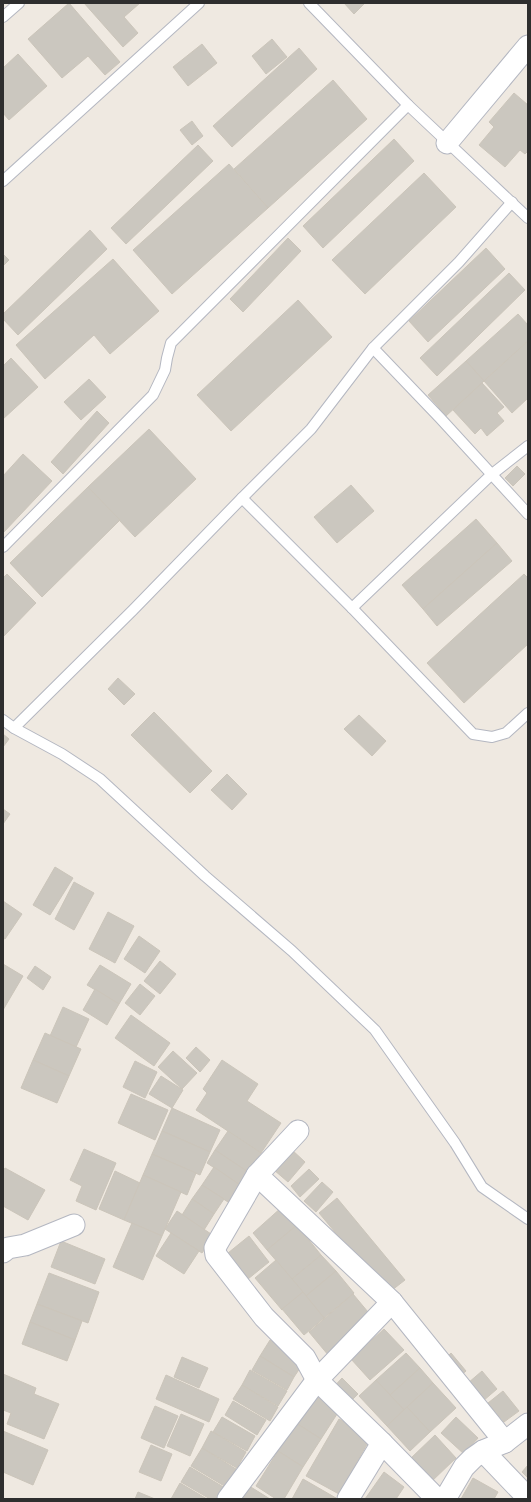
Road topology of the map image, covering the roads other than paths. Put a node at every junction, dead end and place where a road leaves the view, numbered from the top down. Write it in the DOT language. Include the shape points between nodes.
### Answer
graph roads {
  1 [pos="19,3"];
  2 [pos="198,3"];
  3 [pos="309,3"];
  4 [pos="3,17"];
  5 [pos="528,46"];
  6 [pos="408,105"];
  7 [pos="447,143"];
  8 [pos="3,181"];
  9 [pos="512,202"];
  10 [pos="528,218"];
  11 [pos="373,348"];
  12 [pos="528,446"];
  13 [pos="491,475"];
  14 [pos="242,498"];
  15 [pos="528,514"];
  16 [pos="3,547"];
  17 [pos="352,608"];
  18 [pos="528,713"];
  19 [pos="3,720"];
  20 [pos="14,728"];
  21 [pos="298,1131"];
  22 [pos="257,1176"];
  23 [pos="528,1219"];
  24 [pos="74,1225"];
  25 [pos="3,1252"];
  26 [pos="392,1302"];
  27 [pos="317,1380"];
  28 [pos="528,1424"];
  29 [pos="505,1442"];
  30 [pos="382,1443"];
  31 [pos="483,1451"];
  32 [pos="528,1498"];
  33 [pos="228,1499"];
  34 [pos="348,1499"];
  35 [pos="437,1499"];
  36 [pos="445,1499"];
  1 -- 4 [label="lane"];
  2 -- 8 [label="lane"];
  3 -- 6 [label="lane"];
  5 -- 7 [label="street"];
  6 -- 7 [label="lane"];
  6 -- 16 [label="lane" via="171,343 165,370 153,395"];
  7 -- 9 [label="lane"];
  9 -- 10 [label="lane"];
  9 -- 11 [label="lane" via="459,262"];
  11 -- 13 [label="lane"];
  11 -- 14 [label="lane" via="311,429"];
  12 -- 13 [label="lane"];
  13 -- 15 [label="lane"];
  13 -- 17 [label="lane"];
  14 -- 17 [label="lane"];
  14 -- 20 [label="lane"];
  17 -- 18 [label="lane" via="473,734 492,737 506,733"];
  19 -- 20 [label="lane"];
  20 -- 23 [label="lane" via="62,754 100,779 376,1030 482,1187"];
  21 -- 22 [label="street"];
  22 -- 26 [label="street"];
  22 -- 27 [label="street" via="217,1244 216,1255 264,1317 305,1358"];
  24 -- 25 [label="street"];
  26 -- 27 [label="street"];
  26 -- 29 [label="street"];
  27 -- 30 [label="street"];
  27 -- 33 [label="street"];
  28 -- 29 [label="street"];
  29 -- 31 [label="street"];
  30 -- 34 [label="street"];
  30 -- 35 [label="street"];
  31 -- 32 [label="street"];
  31 -- 36 [label="street" via="464,1467"];
}
